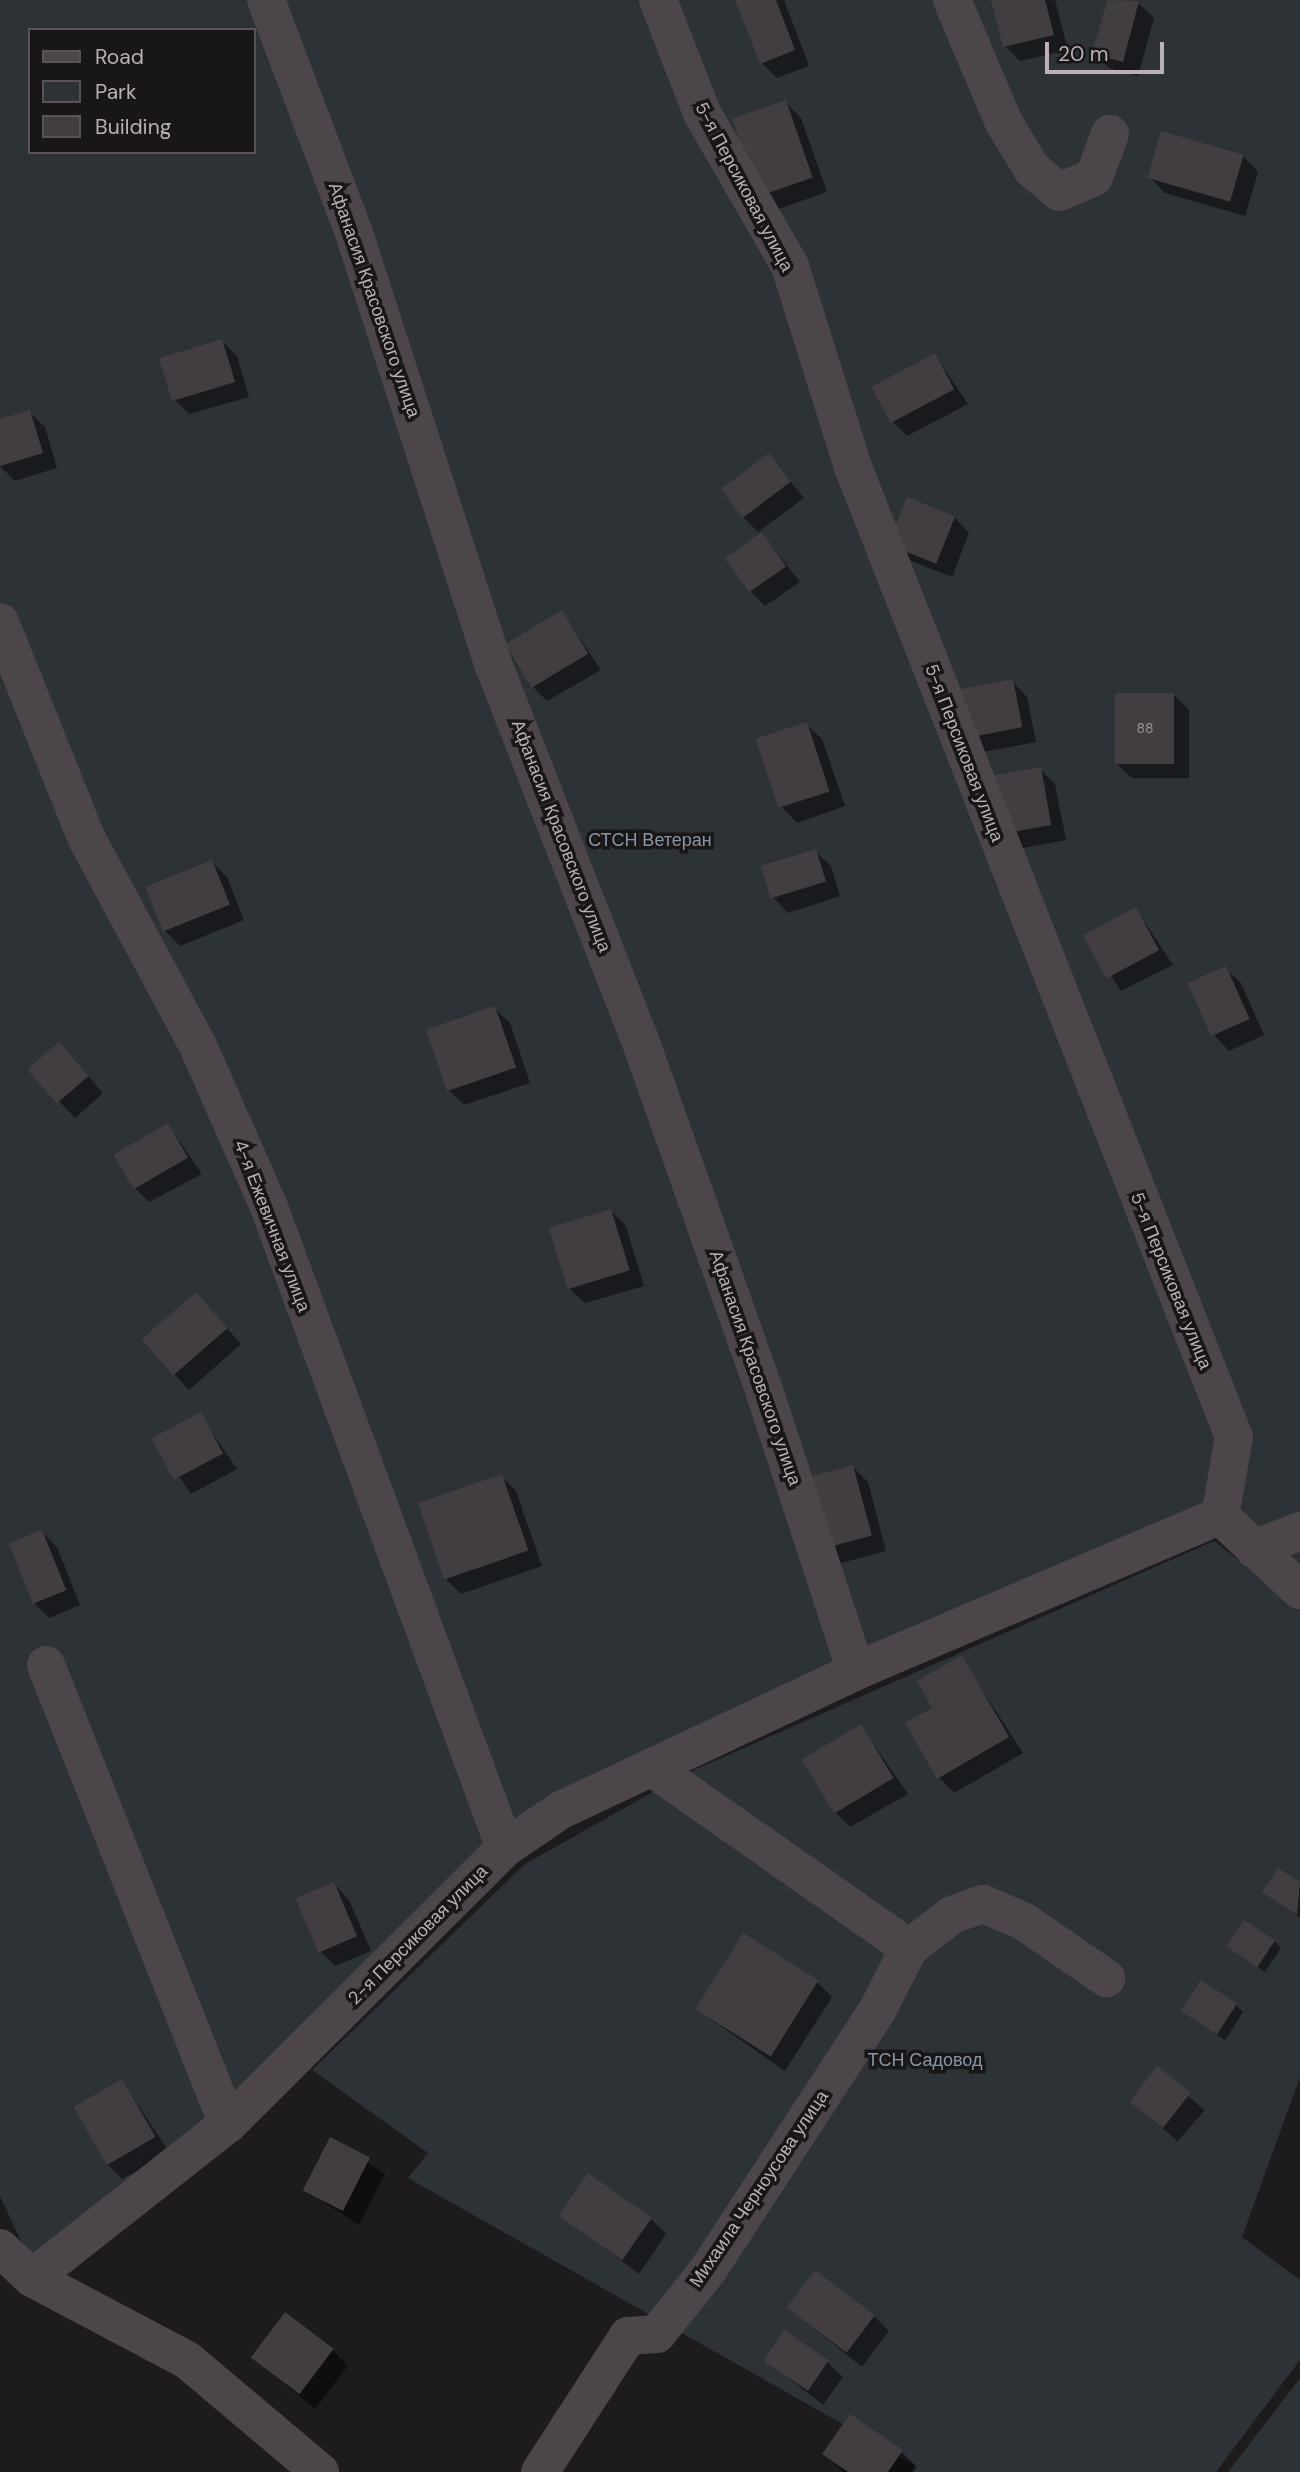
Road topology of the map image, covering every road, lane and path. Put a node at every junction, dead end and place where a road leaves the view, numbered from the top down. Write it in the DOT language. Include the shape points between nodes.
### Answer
graph roads {
  1 [pos="266,0"];
  2 [pos="658,0"];
  3 [pos="952,0"];
  4 [pos="1110,134"];
  5 [pos="0,622"];
  6 [pos="1220,1516"];
  7 [pos="1300,1531"];
  8 [pos="1254,1549"];
  9 [pos="1294,1586"];
  10 [pos="46,1665"];
  11 [pos="856,1671"];
  12 [pos="652,1768"];
  13 [pos="505,1848"];
  14 [pos="909,1948"];
  15 [pos="1106,1978"];
  16 [pos="228,2124"];
  17 [pos="0,2248"];
  18 [pos="32,2278"];
  19 [pos="320,2472"];
  20 [pos="540,2472"];
  1 -- 11 [label="street, Афанасия Красовского улица" via="353,230 495,666 639,1037 763,1387"];
  2 -- 6 [label="street, 5-я Персиковая улица" via="702,113 790,266 853,467 1234,1437"];
  3 -- 4 [label="street" via="1003,121 1032,169 1059,192 1094,177"];
  5 -- 13 [label="street, 4-я Ежевичная улица" via="87,839 198,1046 269,1207"];
  6 -- 8 [label="street"];
  6 -- 11 [label="street, 2-я Персиковая улица"];
  7 -- 8 [label="street"];
  8 -- 9 [label="street"];
  10 -- 16 [label="street"];
  11 -- 12 [label="street, 2-я Персиковая улица"];
  12 -- 13 [label="street, 2-я Персиковая улица" via="561,1810"];
  12 -- 14 [label="street"];
  13 -- 16 [label="street, 2-я Персиковая улица"];
  14 -- 15 [label="street" via="952,1915 983,1904 1023,1920"];
  14 -- 20 [label="street, Михаила Черноусова улица" via="878,2009 708,2270 657,2334 628,2336"];
  16 -- 18 [label="street, 2-я Персиковая улица"];
  17 -- 18 [label="street"];
  18 -- 19 [label="street" via="187,2360"];
}
